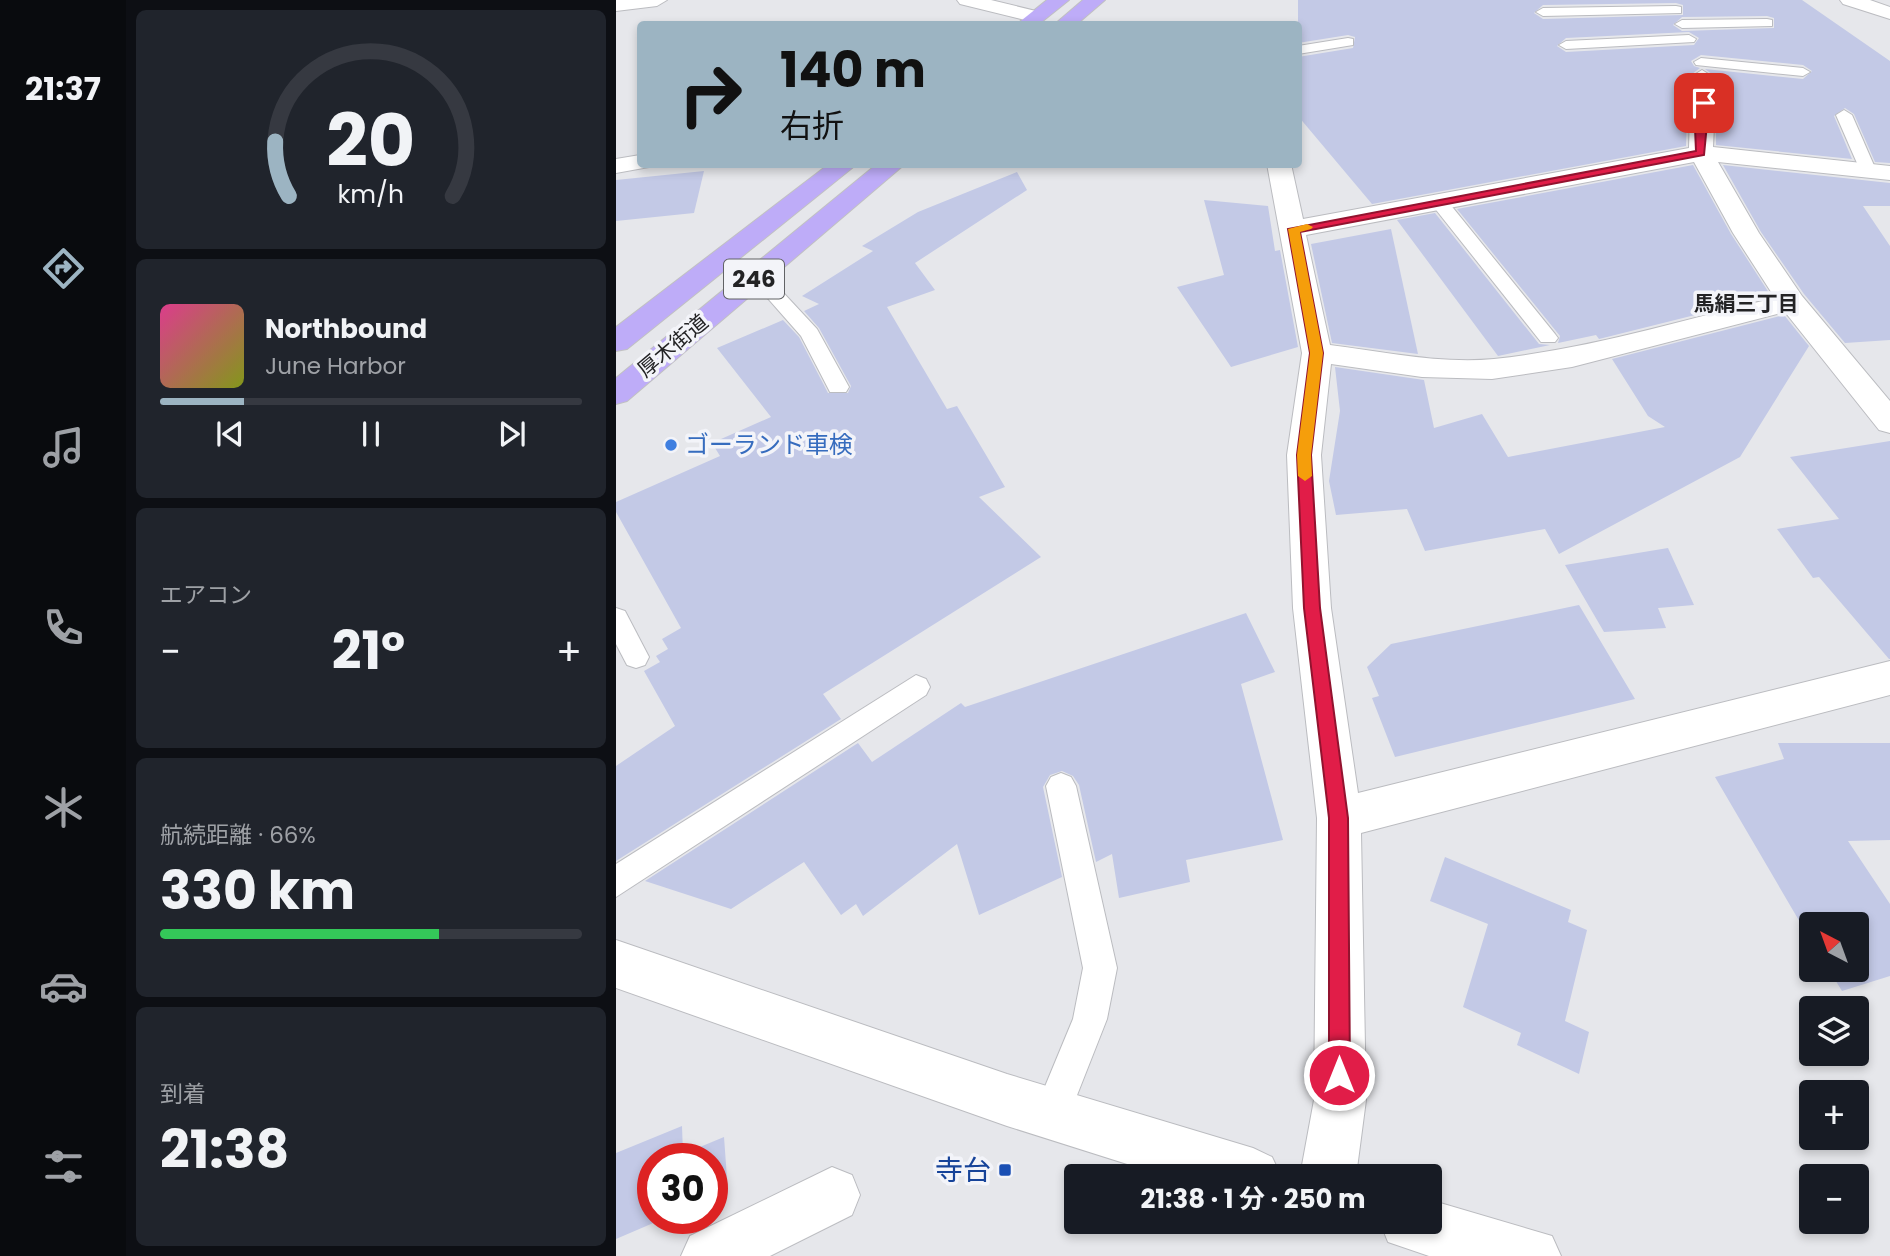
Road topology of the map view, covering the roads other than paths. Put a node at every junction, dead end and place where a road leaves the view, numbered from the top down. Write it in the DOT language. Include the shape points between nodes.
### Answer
graph roads {
  1 [pos="657,0"];
  2 [pos="967,0"];
  3 [pos="1059,0"];
  4 [pos="1095,0"];
  5 [pos="1850,0"];
  6 [pos="616,5"];
  7 [pos="1673,5"];
  8 [pos="1542,12"];
  9 [pos="1890,13"];
  10 [pos="1032,21"];
  11 [pos="1069,21"];
  12 [pos="1767,23"];
  13 [pos="1682,24"];
  14 [pos="1689,39"];
  15 [pos="1348,43"];
  16 [pos="1566,45"];
  17 [pos="1302,49"];
  18 [pos="1702,69"];
  19 [pos="1803,72"];
  20 [pos="1844,116"];
  21 [pos="1701,153"];
  22 [pos="637,162"];
  23 [pos="616,166"];
  24 [pos="840,168"];
  25 [pos="888,168"];
  26 [pos="1280,168"];
  27 [pos="1879,171"];
  28 [pos="1438,202"];
  29 [pos="1294,229"];
  30 [pos="758,276"];
  31 [pos="1792,302"];
  32 [pos="1548,338"];
  33 [pos="616,342"];
  34 [pos="1317,353"];
  35 [pos="838,387"];
  36 [pos="616,394"];
  37 [pos="1890,422"];
  38 [pos="616,618"];
  39 [pos="636,657"];
  40 [pos="1890,678"];
  41 [pos="916,687"];
  42 [pos="1061,786"];
  43 [pos="1339,818"];
  44 [pos="616,881"];
  45 [pos="616,964"];
  46 [pos="1052,1113"];
  47 [pos="1215,1164"];
  48 [pos="1330,1164"];
  49 [pos="832,1195"];
  50 [pos="1442,1231"];
  51 [pos="710,1256"];
  52 [pos="1532,1256"];
  1 -- 6 [label="street"];
  2 -- 10 [label="street"];
  3 -- 10 [label="highway"];
  4 -- 11 [label="highway"];
  5 -- 9 [label="street"];
  7 -- 8 [label="lane"];
  7 -- 13 [label="lane"];
  12 -- 13 [label="lane"];
  13 -- 14 [label="lane"];
  14 -- 16 [label="lane"];
  14 -- 18 [label="lane"];
  15 -- 17 [label="lane"];
  18 -- 19 [label="lane"];
  18 -- 21 [label="street"];
  20 -- 27 [label="lane"];
  21 -- 27 [label="street"];
  21 -- 28 [label="street"];
  21 -- 31 [label="street"];
  22 -- 23 [label="street"];
  24 -- 33 [label="highway, 厚木街道 / 246"];
  25 -- 30 [label="highway, 厚木街道 / 246"];
  26 -- 29 [label="street"];
  28 -- 29 [label="street"];
  28 -- 32 [label="lane"];
  29 -- 34 [label="street"];
  30 -- 35 [label="lane" via="810,333"];
  30 -- 36 [label="highway, 厚木街道 / 246"];
  31 -- 34 [label="street" via="1572,357 1492,369 1422,367"];
  31 -- 37 [label="street"];
  34 -- 43 [label="street" via="1304,455 1312,608"];
  38 -- 39 [label="lane"];
  40 -- 43 [label="street"];
  41 -- 44 [label="lane"];
  42 -- 46 [label="lane" via="1100,968 1090,1019"];
  43 -- 48 [label="street" via="1340,1100"];
  45 -- 46 [label="street"];
  46 -- 47 [label="street"];
  49 -- 51 [label="street"];
  50 -- 52 [label="street"];
}
